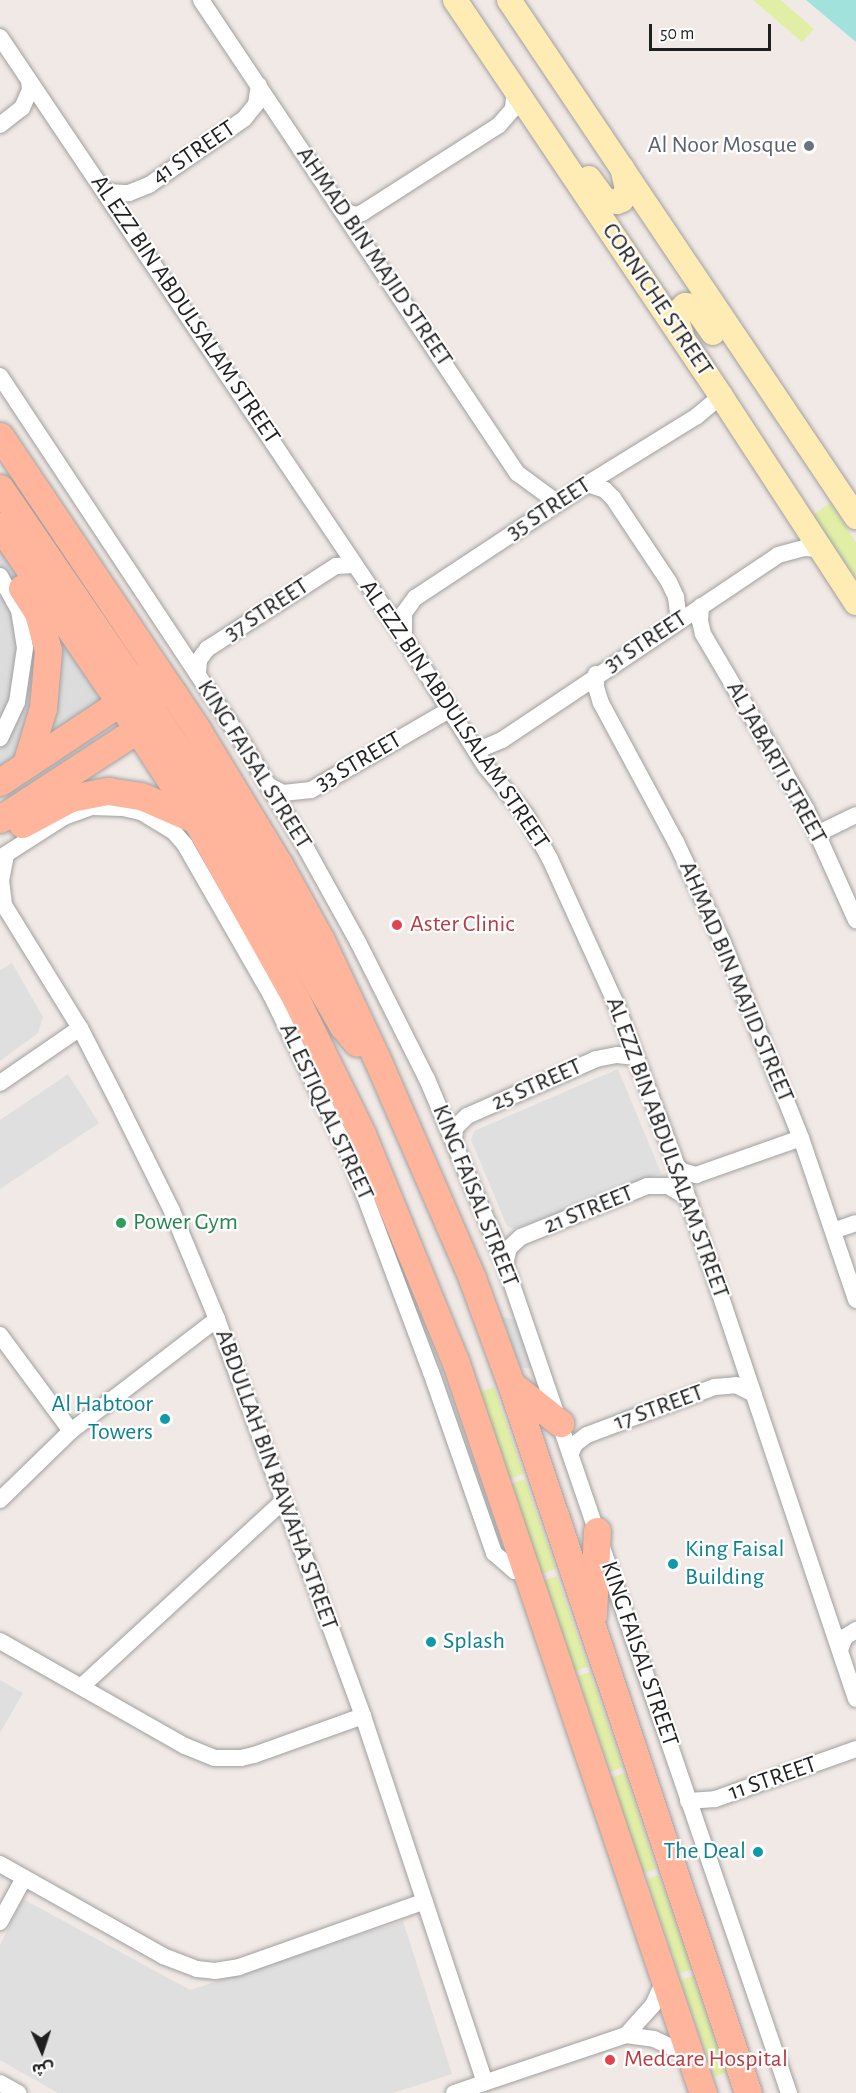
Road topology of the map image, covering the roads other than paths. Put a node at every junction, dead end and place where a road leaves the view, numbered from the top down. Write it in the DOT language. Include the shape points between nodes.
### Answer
graph roads {
  1 [pos="201,0"];
  2 [pos="455,0"];
  3 [pos="509,0"];
  4 [pos="0,37"];
  5 [pos="29,80"];
  6 [pos="259,85"];
  7 [pos="515,88"];
  8 [pos="0,125"];
  9 [pos="560,154"];
  10 [pos="622,168"];
  11 [pos="107,192"];
  12 [pos="343,211"];
  13 [pos="684,342"];
  14 [pos="747,356"];
  15 [pos="0,376"];
  16 [pos="721,396"];
  17 [pos="0,436"];
  18 [pos="587,484"];
  19 [pos="0,488"];
  20 [pos="558,503"];
  21 [pos="856,517"];
  22 [pos="0,526"];
  23 [pos="821,549"];
  24 [pos="18,554"];
  25 [pos="354,565"];
  26 [pos="0,576"];
  27 [pos="856,603"];
  28 [pos="702,606"];
  29 [pos="679,620"];
  30 [pos="405,639"];
  31 [pos="198,674"];
  32 [pos="596,674"];
  33 [pos="121,704"];
  34 [pos="449,710"];
  35 [pos="163,711"];
  36 [pos="0,738"];
  37 [pos="476,751"];
  38 [pos="26,764"];
  39 [pos="0,782"];
  40 [pos="267,784"];
  41 [pos="856,815"];
  42 [pos="0,819"];
  43 [pos="196,820"];
  44 [pos="817,834"];
  45 [pos="2,849"];
  46 [pos="2,903"];
  47 [pos="856,920"];
  48 [pos="80,1028"];
  49 [pos="636,1057"];
  50 [pos="0,1083"];
  51 [pos="801,1138"];
  52 [pos="454,1140"];
  53 [pos="677,1166"];
  54 [pos="688,1197"];
  55 [pos="856,1223"];
  56 [pos="833,1231"];
  57 [pos="505,1264"];
  58 [pos="856,1300"];
  59 [pos="217,1319"];
  60 [pos="0,1335"];
  61 [pos="511,1384"];
  62 [pos="754,1394"];
  63 [pos="560,1423"];
  64 [pos="71,1431"];
  65 [pos="571,1453"];
  66 [pos="0,1500"];
  67 [pos="282,1502"];
  68 [pos="597,1530"];
  69 [pos="528,1574"];
  70 [pos="856,1630"];
  71 [pos="592,1631"];
  72 [pos="0,1641"];
  73 [pos="840,1650"];
  74 [pos="82,1686"];
  75 [pos="856,1698"];
  76 [pos="363,1716"];
  77 [pos="856,1749"];
  78 [pos="688,1800"];
  79 [pos="0,1864"];
  80 [pos="24,1878"];
  81 [pos="425,1901"];
  82 [pos="0,1922"];
  83 [pos="664,1981"];
  84 [pos="626,2035"];
  85 [pos="690,2056"];
  86 [pos="485,2082"];
  87 [pos="454,2093"];
  88 [pos="704,2093"];
  89 [pos="748,2093"];
  90 [pos="789,2093"];
  1 -- 6 [label="street, AHMAD BIN MAJID STREET"];
  2 -- 7 [label="main road, CORNICHE STREET"];
  3 -- 10 [label="main road, CORNICHE STREET"];
  4 -- 5 [label="street, AL EZZ BIN ABDULSALAM STREET"];
  5 -- 8 [label="street" via="30,90 22,108"];
  5 -- 11 [label="street, AL EZZ BIN ABDULSALAM STREET"];
  6 -- 11 [label="street, 41 STREET" via="256,104 244,119 149,185 129,193"];
  6 -- 12 [label="street, AHMAD BIN MAJID STREET"];
  7 -- 9 [label="main road, CORNICHE STREET"];
  7 -- 12 [label="street" via="513,109 499,125 362,213"];
  9 -- 10 [label="main road" via="586,174 611,202 626,195"];
  9 -- 13 [label="main road, CORNICHE STREET"];
  10 -- 14 [label="main road, CORNICHE STREET"];
  11 -- 25 [label="street, AL EZZ BIN ABDULSALAM STREET"];
  12 -- 20 [label="street, AHMAD BIN MAJID STREET" via="517,473"];
  13 -- 14 [label="main road" via="675,315 680,307 689,304 721,341"];
  13 -- 16 [label="main road, CORNICHE STREET"];
  14 -- 21 [label="main road, CORNICHE STREET"];
  15 -- 31 [label="street, KING FAISAL STREET"];
  16 -- 18 [label="street, 35 STREET" via="697,416"];
  16 -- 23 [label="main road, CORNICHE STREET"];
  17 -- 35 [label="main road, KING FAISAL STREET"];
  18 -- 20 [label="street, 35 STREET"];
  18 -- 29 [label="street" via="605,490 625,516 669,582"];
  19 -- 35 [label="main road" via="128,675 149,690"];
  20 -- 30 [label="street, 35 STREET" via="415,598 404,613"];
  22 -- 24 [label="main road, KING FAISAL STREET"];
  23 -- 27 [label="main road, CORNICHE STREET"];
  23 -- 28 [label="street, 31 STREET" via="804,548 778,555"];
  24 -- 33 [label="main road, KING FAISAL STREET"];
  24 -- 38 [label="main road" via="18,578 38,614 48,651 43,708"];
  25 -- 30 [label="street, AL EZZ BIN ABDULSALAM STREET"];
  25 -- 31 [label="street, 37 STREET" via="336,566 207,649 198,660"];
  26 -- 36 [label="street" via="19,610 25,648 17,702"];
  28 -- 29 [label="street, 31 STREET"];
  28 -- 44 [label="street, AL JABARTI STREET" via="700,621 704,634 791,781"];
  29 -- 32 [label="street, 31 STREET"];
  30 -- 34 [label="street, AL EZZ BIN ABDULSALAM STREET"];
  31 -- 40 [label="street, KING FAISAL STREET"];
  32 -- 37 [label="street, 31 STREET" via="502,740"];
  32 -- 51 [label="street, AHMAD BIN MAJID STREET" via="601,703 676,842 723,943"];
  33 -- 35 [label="main road, KING FAISAL STREET"];
  33 -- 38 [label="main road"];
  34 -- 37 [label="street, AL EZZ BIN ABDULSALAM STREET"];
  34 -- 40 [label="street, 33 STREET" via="311,790 283,793"];
  35 -- 42 [label="main road"];
  35 -- 43 [label="main road, KING FAISAL STREET"];
  35 -- 61 [label="main road, KING FAISAL STREET" via="279,864 326,950 460,1250"];
  37 -- 49 [label="street, AL EZZ BIN ABDULSALAM STREET" via="525,814 550,859"];
  38 -- 39 [label="main road"];
  40 -- 52 [label="street, KING FAISAL STREET" via="359,944"];
  41 -- 44 [label="street"];
  43 -- 45 [label="main road" via="141,796 108,791 71,798"];
  43 -- 69 [label="main road, KING FAISAL STREET" via="292,990 362,1134 456,1362"];
  44 -- 47 [label="street, AL JABARTI STREET"];
  45 -- 46 [label="street, ABDULLAH BIN RAWAHA STREET"];
  45 -- 69 [label="street, AL ESTIQLAL STREET" via="92,807 141,812 185,844 271,995 350,1157 494,1553 515,1571"];
  46 -- 48 [label="street, ABDULLAH BIN RAWAHA STREET"];
  48 -- 50 [label="street"];
  48 -- 59 [label="street, ABDULLAH BIN RAWAHA STREET" via="172,1211"];
  49 -- 52 [label="street, 25 STREET" via="596,1059 467,1116 458,1123"];
  49 -- 53 [label="street, AL EZZ BIN ABDULSALAM STREET"];
  51 -- 53 [label="street" via="696,1175"];
  51 -- 56 [label="street, AHMAD BIN MAJID STREET"];
  52 -- 57 [label="street, KING FAISAL STREET"];
  53 -- 54 [label="street, AL EZZ BIN ABDULSALAM STREET"];
  54 -- 57 [label="street, 21 STREET" via="668,1186 647,1186 521,1237 509,1248"];
  54 -- 62 [label="street, AL EZZ BIN ABDULSALAM STREET"];
  55 -- 56 [label="street"];
  56 -- 58 [label="street, AHMAD BIN MAJID STREET"];
  57 -- 63 [label="street, KING FAISAL STREET"];
  59 -- 64 [label="street"];
  59 -- 67 [label="street, ABDULLAH BIN RAWAHA STREET"];
  60 -- 64 [label="street"];
  61 -- 63 [label="main road"];
  61 -- 71 [label="main road, KING FAISAL STREET"];
  62 -- 65 [label="street, 17 STREET" via="736,1385 715,1387 587,1435"];
  62 -- 73 [label="street, AL EZZ BIN ABDULSALAM STREET"];
  63 -- 65 [label="street, KING FAISAL STREET"];
  64 -- 66 [label="street"];
  65 -- 68 [label="street, KING FAISAL STREET"];
  67 -- 74 [label="street"];
  67 -- 76 [label="street, ABDULLAH BIN RAWAHA STREET"];
  68 -- 71 [label="main road"];
  68 -- 78 [label="street, KING FAISAL STREET"];
  69 -- 83 [label="main road, KING FAISAL STREET"];
  70 -- 73 [label="street" via="845,1636"];
  71 -- 89 [label="main road, KING FAISAL STREET"];
  72 -- 74 [label="street"];
  73 -- 75 [label="street, AL EZZ BIN ABDULSALAM STREET"];
  74 -- 76 [label="street" via="199,1754 215,1758 254,1755"];
  76 -- 81 [label="street, ABDULLAH BIN RAWAHA STREET"];
  77 -- 78 [label="street, 11 STREET" via="715,1799"];
  78 -- 90 [label="street, KING FAISAL STREET"];
  79 -- 80 [label="street"];
  80 -- 81 [label="street" via="179,1964 215,1971 239,1967"];
  80 -- 82 [label="street"];
  81 -- 86 [label="street, ABDULLAH BIN RAWAHA STREET"];
  83 -- 84 [label="street" via="653,2006"];
  83 -- 85 [label="main road, KING FAISAL STREET"];
  84 -- 85 [label="street" via="654,2039"];
  84 -- 86 [label="street"];
  85 -- 88 [label="main road, KING FAISAL STREET"];
  86 -- 87 [label="street"];
}
